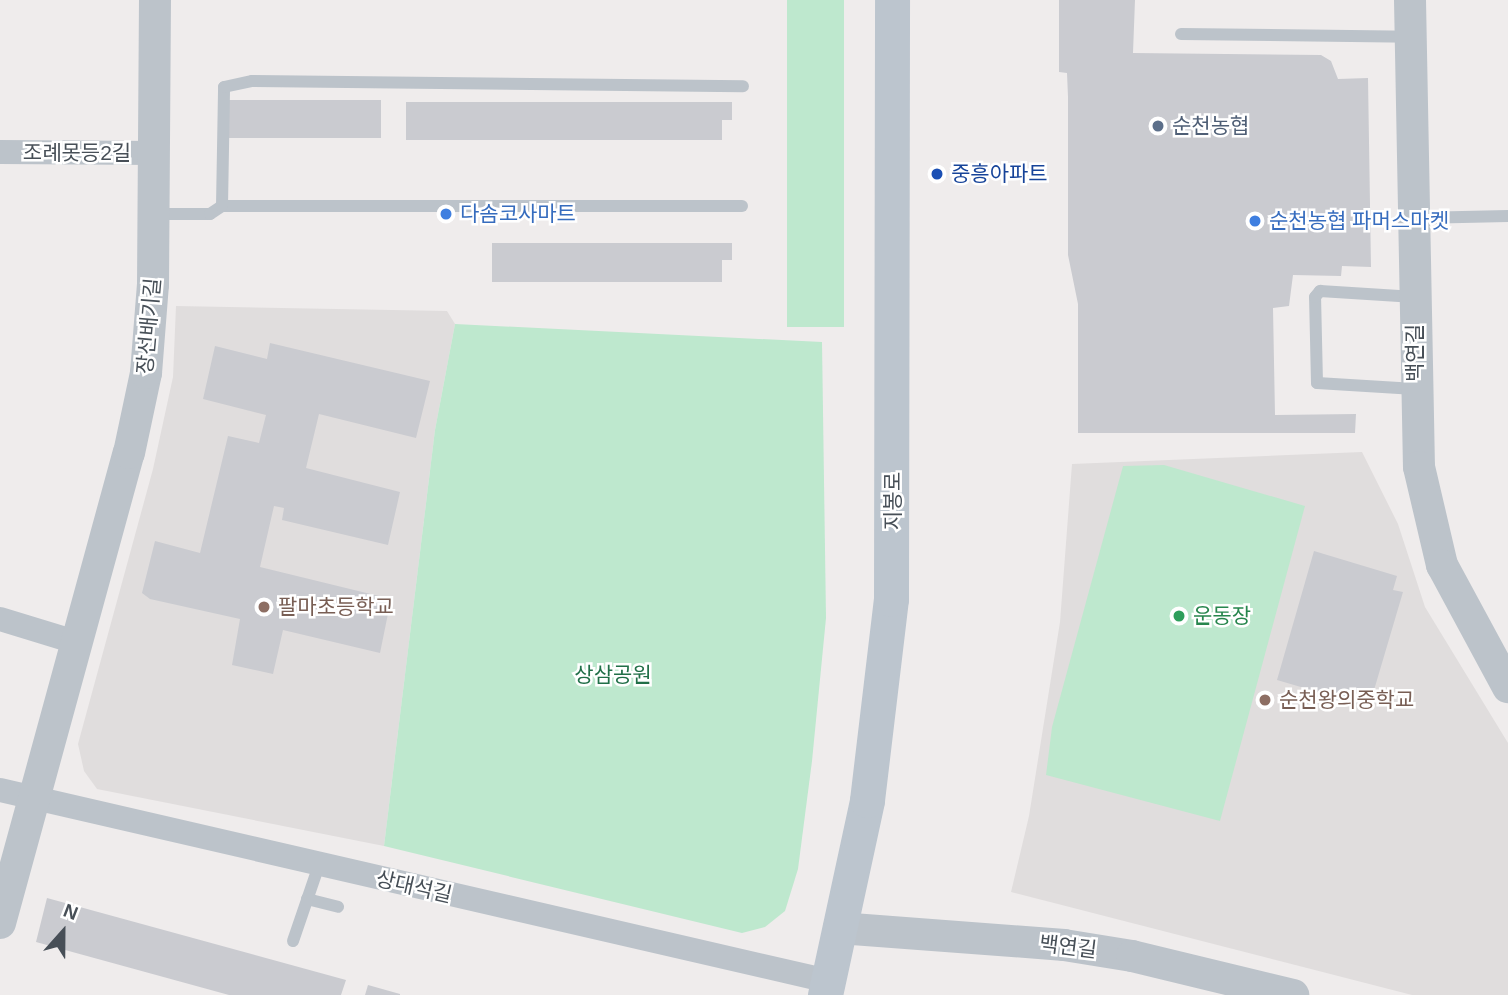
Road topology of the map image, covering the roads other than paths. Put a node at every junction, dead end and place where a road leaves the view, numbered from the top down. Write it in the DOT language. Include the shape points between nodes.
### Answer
graph roads {
  1 [pos="155,0"];
  2 [pos="892,0"];
  3 [pos="1410,0"];
  4 [pos="1181,34"];
  5 [pos="1411,37"];
  6 [pos="743,86"];
  7 [pos="0,152"];
  8 [pos="155,153"];
  9 [pos="222,206"];
  10 [pos="742,206"];
  11 [pos="155,214"];
  12 [pos="1508,216"];
  13 [pos="1417,218"];
  14 [pos="1416,297"];
  15 [pos="1415,389"];
  16 [pos="0,619"];
  17 [pos="75,642"];
  18 [pos="1505,677"];
  19 [pos="0,790"];
  20 [pos="33,801"];
  21 [pos="319,865"];
  22 [pos="307,899"];
  23 [pos="338,907"];
  24 [pos="0,923"];
  25 [pos="839,928"];
  26 [pos="293,941"];
  27 [pos="826,988"];
  28 [pos="1293,995"];
  1 -- 8 [label="street, 장선배기길"];
  2 -- 25 [label="main road, 지봉로" via="891,599 867,800"];
  3 -- 5 [label="street, 백연길"];
  4 -- 5 [label="lane"];
  5 -- 13 [label="street, 백연길"];
  6 -- 9 [label="lane" via="252,81 224,87"];
  7 -- 8 [label="street, 조례못등2길"];
  8 -- 11 [label="street, 장선배기길"];
  9 -- 10 [label="lane"];
  9 -- 11 [label="lane" via="209,214"];
  11 -- 17 [label="street, 장선배기길" via="146,373 129,453"];
  12 -- 13 [label="lane"];
  13 -- 14 [label="street, 백연길"];
  14 -- 15 [label="street, 백연길"];
  14 -- 15 [label="lane" via="1320,291 1314,297 1317,383"];
  15 -- 18 [label="street, 백연길" via="1419,464 1442,565"];
  16 -- 17 [label="street"];
  17 -- 20 [label="street, 장선배기길"];
  19 -- 20 [label="street, 상대석길"];
  20 -- 21 [label="street, 상대석길"];
  20 -- 24 [label="street, 장선배기길"];
  21 -- 22 [label="lane"];
  21 -- 27 [label="street, 상대석길"];
  22 -- 23 [label="lane"];
  22 -- 26 [label="lane"];
  25 -- 27 [label="main road, 지봉로"];
  25 -- 28 [label="street, 백연길" via="1064,945 1132,956"];
}
